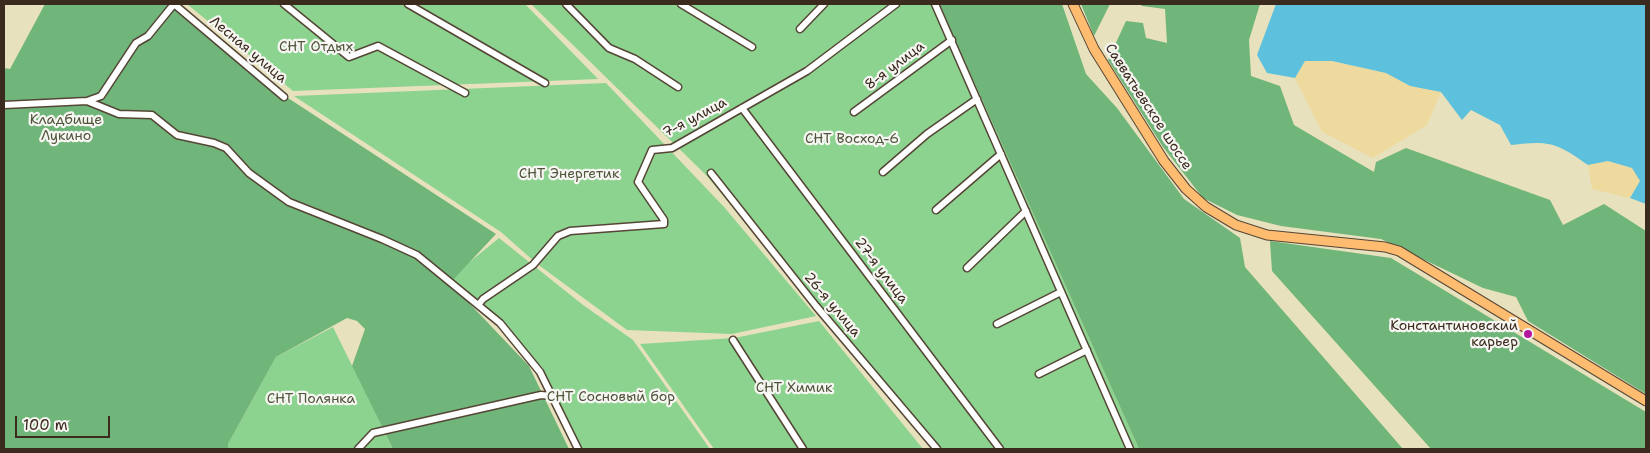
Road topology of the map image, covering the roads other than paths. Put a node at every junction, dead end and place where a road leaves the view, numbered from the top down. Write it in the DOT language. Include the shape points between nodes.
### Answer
graph roads {
  1 [pos="174,4"];
  2 [pos="284,4"];
  3 [pos="408,4"];
  4 [pos="566,4"];
  5 [pos="681,4"];
  6 [pos="824,4"];
  7 [pos="896,4"];
  8 [pos="935,4"];
  9 [pos="1073,4"];
  10 [pos="800,29"];
  11 [pos="952,40"];
  12 [pos="752,47"];
  13 [pos="545,83"];
  14 [pos="678,87"];
  15 [pos="465,93"];
  16 [pos="284,97"];
  17 [pos="977,99"];
  18 [pos="87,101"];
  19 [pos="4,105"];
  20 [pos="742,108"];
  21 [pos="854,112"];
  22 [pos="1001,154"];
  23 [pos="883,172"];
  24 [pos="711,173"];
  25 [pos="936,210"];
  26 [pos="1026,211"];
  27 [pos="967,268"];
  28 [pos="1061,292"];
  29 [pos="479,304"];
  30 [pos="997,324"];
  31 [pos="733,340"];
  32 [pos="1086,350"];
  33 [pos="1039,374"];
  34 [pos="552,396"];
  35 [pos="1646,401"];
  36 [pos="358,449"];
  37 [pos="578,449"];
  38 [pos="803,449"];
  39 [pos="937,449"];
  40 [pos="1000,449"];
  41 [pos="1130,449"];
  1 -- 16 [label="street, Лесная улица"];
  1 -- 18 [label="street" via="148,36 136,44 101,96"];
  2 -- 15 [label="street" via="349,57 378,46"];
  3 -- 13 [label="street"];
  4 -- 14 [label="street" via="609,48 635,59"];
  5 -- 12 [label="street"];
  6 -- 10 [label="street"];
  7 -- 20 [label="street, 7-я улица" via="808,71"];
  8 -- 11 [label="street"];
  9 -- 35 [label="main road, Савватьевское шоссе" via="1120,93 1175,176 1192,196 1213,212 1236,225 1267,235 1399,251"];
  11 -- 17 [label="street"];
  11 -- 21 [label="street, 8-я улица"];
  17 -- 22 [label="street"];
  17 -- 23 [label="street" via="927,134"];
  18 -- 19 [label="street"];
  18 -- 29 [label="street" via="119,114 152,115 177,135 226,148 249,173 289,202 416,255"];
  20 -- 29 [label="street, 7-я улица" via="672,148 652,150 638,182 664,224 570,231 558,236 533,265"];
  20 -- 40 [label="street, 27-я улица"];
  22 -- 25 [label="street"];
  22 -- 26 [label="street"];
  24 -- 39 [label="street, 26-я улица" via="816,306"];
  26 -- 27 [label="street"];
  26 -- 28 [label="street"];
  28 -- 30 [label="street"];
  28 -- 32 [label="street"];
  29 -- 34 [label="street" via="500,323 540,372"];
  31 -- 38 [label="street"];
  32 -- 33 [label="street"];
  32 -- 41 [label="street"];
  34 -- 36 [label="street" via="541,395 373,433"];
  34 -- 37 [label="street"];
}
